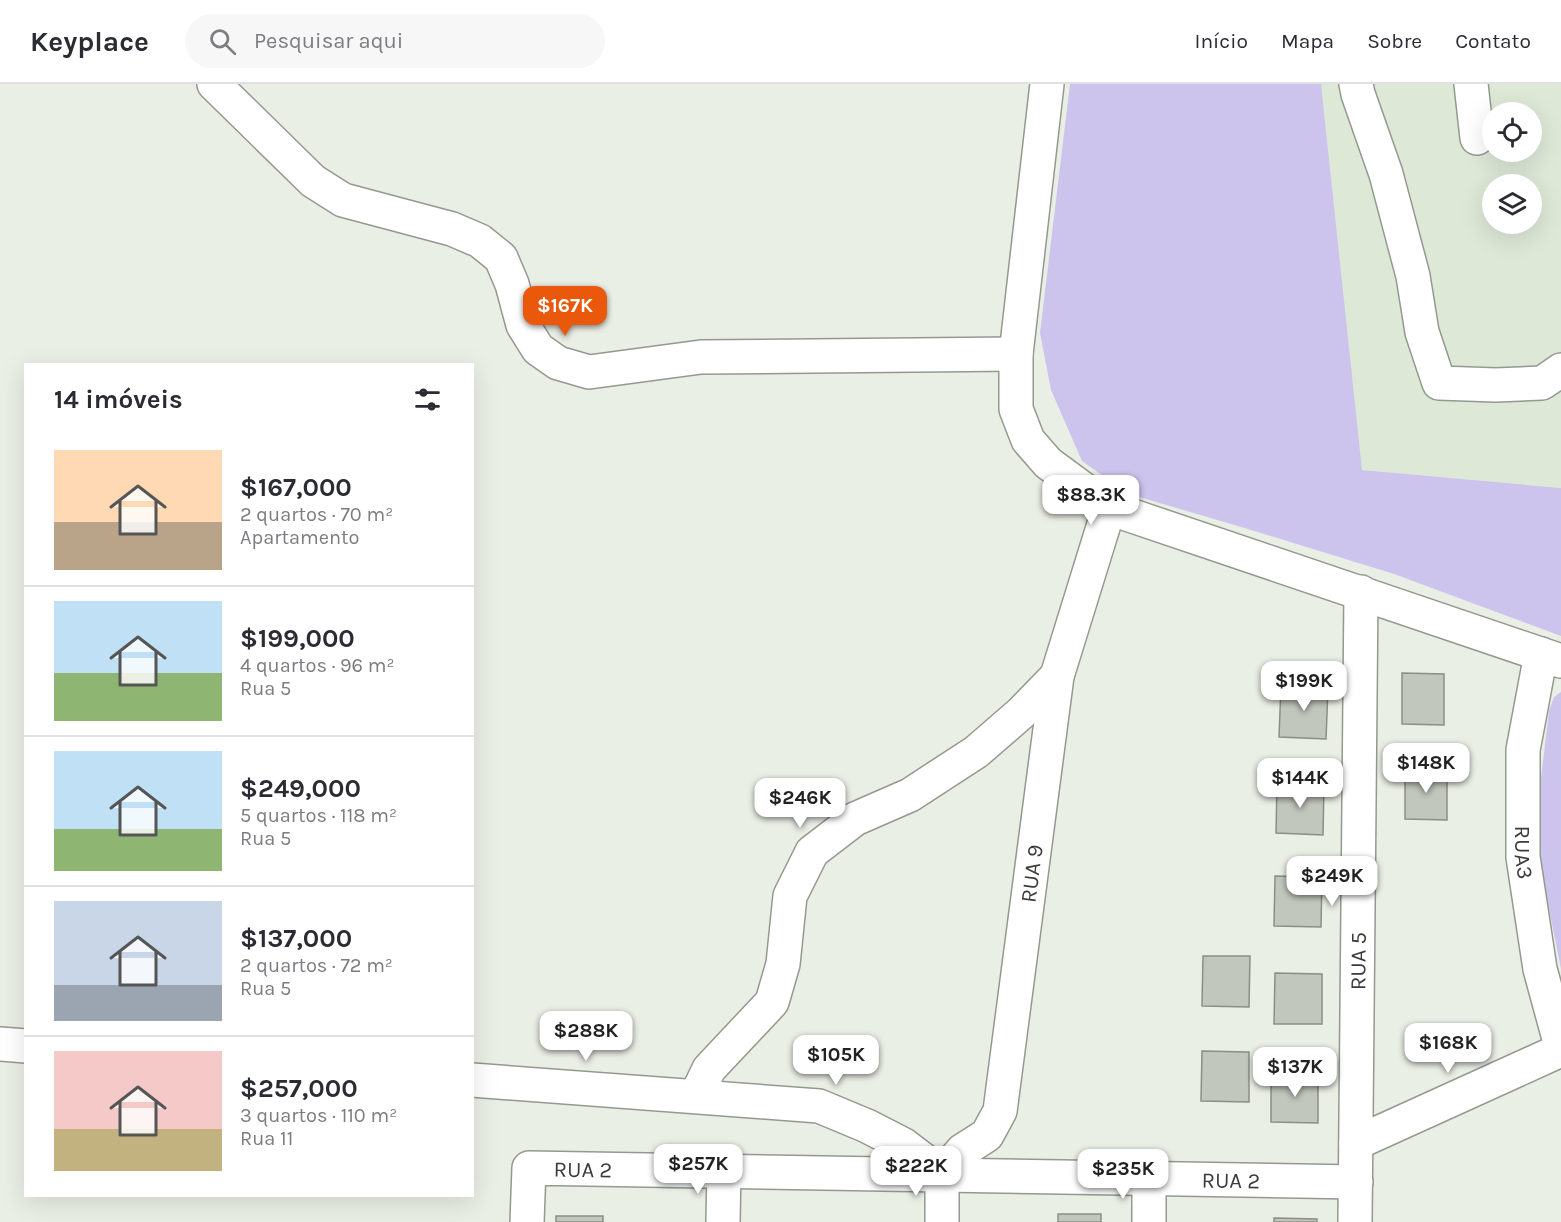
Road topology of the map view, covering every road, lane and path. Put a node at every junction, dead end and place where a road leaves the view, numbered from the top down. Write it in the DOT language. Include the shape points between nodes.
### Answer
graph roads {
  1 [pos="214,84"];
  2 [pos="1047,84"];
  3 [pos="1356,84"];
  4 [pos="1471,84"];
  5 [pos="1477,138"];
  6 [pos="1017,354"];
  7 [pos="1559,372"];
  8 [pos="1108,508"];
  9 [pos="1361,592"];
  10 [pos="1551,657"];
  11 [pos="1057,676"];
  12 [pos="0,1044"];
  13 [pos="24,1046"];
  14 [pos="1561,1048"];
  15 [pos="474,1080"];
  16 [pos="696,1096"];
  17 [pos="1356,1143"];
  18 [pos="724,1170"];
  19 [pos="942,1174"];
  20 [pos="1149,1177"];
  21 [pos="1356,1182"];
  22 [pos="528,1222"];
  23 [pos="723,1222"];
  24 [pos="942,1222"];
  25 [pos="1149,1222"];
  26 [pos="1355,1222"];
  1 -- 6 [label="street" via="314,181 343,200 452,229 480,241 501,258 523,325 538,349 558,363 589,372 701,357"];
  2 -- 6 [label="street"];
  3 -- 7 [label="street" via="1386,174 1413,276 1422,332 1439,383 1542,383"];
  4 -- 5 [label="street"];
  6 -- 8 [label="street" via="1016,409 1028,440 1048,464"];
  8 -- 9 [label="street"];
  8 -- 11 [label="street, RUA 9"];
  9 -- 10 [label="street"];
  9 -- 17 [label="street, RUA 5"];
  10 -- 14 [label="street, RUA3" via="1523,750 1523,857 1540,969"];
  11 -- 16 [label="street" via="976,752 910,795 855,819 812,852 790,896 783,964 772,1002 709,1069"];
  11 -- 19 [label="street, RUA 9" via="1000,1111 987,1135 962,1151"];
  12 -- 13 [label="street"];
  14 -- 17 [label="street"];
  15 -- 16 [label="street"];
  16 -- 19 [label="street" via="819,1106 904,1145"];
  17 -- 21 [label="street, RUA 5"];
  18 -- 19 [label="street, RUA 2"];
  18 -- 22 [label="street, RUA 2" via="529,1168"];
  18 -- 23 [label="street"];
  19 -- 20 [label="street, RUA 2"];
  19 -- 24 [label="street"];
  20 -- 21 [label="street, RUA 2"];
  20 -- 25 [label="street"];
  21 -- 26 [label="street, RUA 5"];
}
